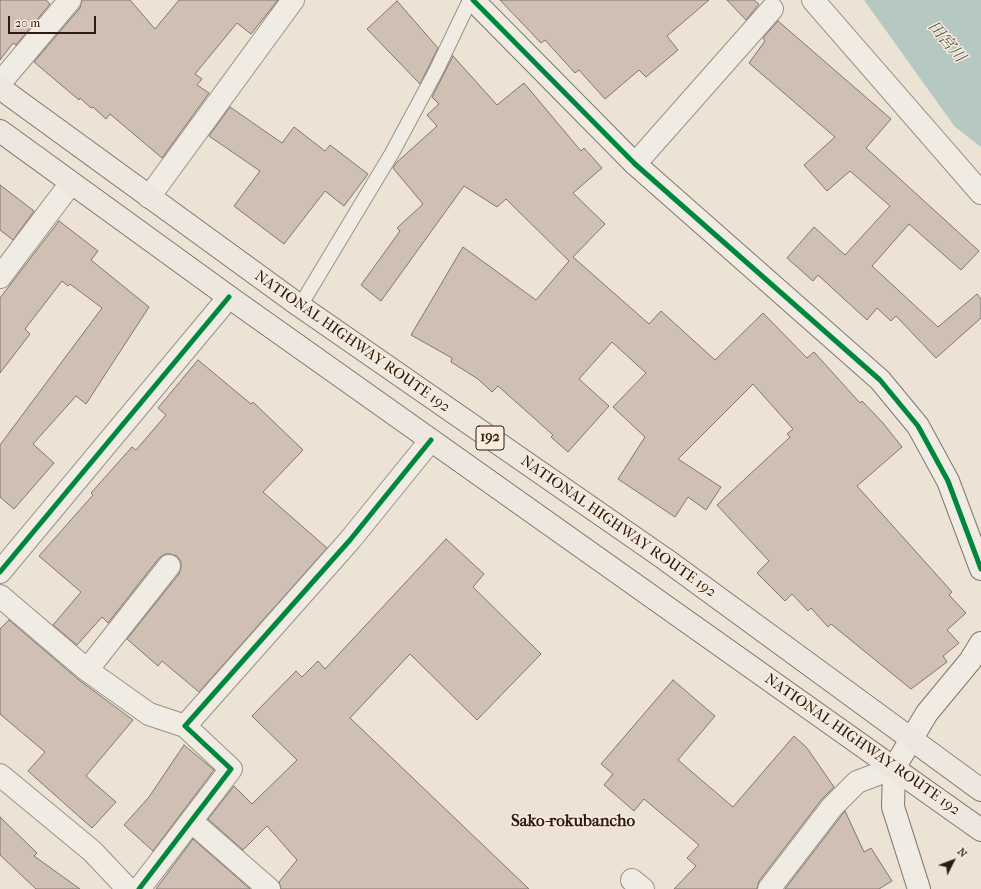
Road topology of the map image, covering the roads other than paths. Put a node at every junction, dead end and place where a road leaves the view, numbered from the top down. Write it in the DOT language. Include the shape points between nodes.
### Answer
graph roads {
  1 [pos="70,0"];
  2 [pos="293,0"];
  3 [pos="470,0"];
  4 [pos="473,0"];
  5 [pos="813,0"];
  6 [pos="772,9"];
  7 [pos="0,83"];
  8 [pos="0,88"];
  9 [pos="0,131"];
  10 [pos="634,164"];
  11 [pos="71,183"];
  12 [pos="981,193"];
  13 [pos="150,197"];
  14 [pos="0,277"];
  15 [pos="229,297"];
  16 [pos="300,306"];
  17 [pos="431,440"];
  18 [pos="169,566"];
  19 [pos="981,569"];
  20 [pos="0,572"];
  21 [pos="0,596"];
  22 [pos="981,643"];
  23 [pos="87,670"];
  24 [pos="185,726"];
  25 [pos="911,740"];
  26 [pos="894,768"];
  27 [pos="0,774"];
  28 [pos="981,790"];
  29 [pos="191,821"];
  30 [pos="981,830"];
  31 [pos="128,889"];
  32 [pos="139,889"];
  33 [pos="270,889"];
  34 [pos="769,889"];
  35 [pos="919,889"];
  1 -- 7 [label="street"];
  2 -- 13 [label="street"];
  3 -- 16 [label="lane" via="392,153"];
  4 -- 10 [label="street"];
  5 -- 12 [label="street"];
  6 -- 10 [label="street"];
  8 -- 13 [label="highway, NATIONAL HIGHWAY ROUTE 192 / 192"];
  9 -- 11 [label="highway, NATIONAL HIGHWAY ROUTE 192 / 192"];
  10 -- 19 [label="street" via="880,380 918,426 948,481"];
  11 -- 14 [label="street"];
  11 -- 15 [label="highway, NATIONAL HIGHWAY ROUTE 192 / 192"];
  13 -- 16 [label="highway, NATIONAL HIGHWAY ROUTE 192 / 192"];
  15 -- 17 [label="highway, NATIONAL HIGHWAY ROUTE 192 / 192"];
  15 -- 20 [label="street"];
  16 -- 25 [label="highway, NATIONAL HIGHWAY ROUTE 192 / 192" via="665,559"];
  17 -- 24 [label="street" via="350,540"];
  17 -- 26 [label="highway, NATIONAL HIGHWAY ROUTE 192 / 192"];
  18 -- 23 [label="street"];
  21 -- 23 [label="street"];
  22 -- 25 [label="street" via="970,661 927,713"];
  23 -- 24 [label="street" via="149,714"];
  24 -- 29 [label="street" via="231,769"];
  25 -- 26 [label="street"];
  25 -- 28 [label="highway, NATIONAL HIGHWAY ROUTE 192 / 192"];
  26 -- 30 [label="highway, NATIONAL HIGHWAY ROUTE 192 / 192"];
  26 -- 34 [label="street" via="857,782 832,807"];
  26 -- 35 [label="street" via="893,808"];
  27 -- 31 [label="street" via="92,851"];
  29 -- 32 [label="street"];
  29 -- 33 [label="street"];
}
